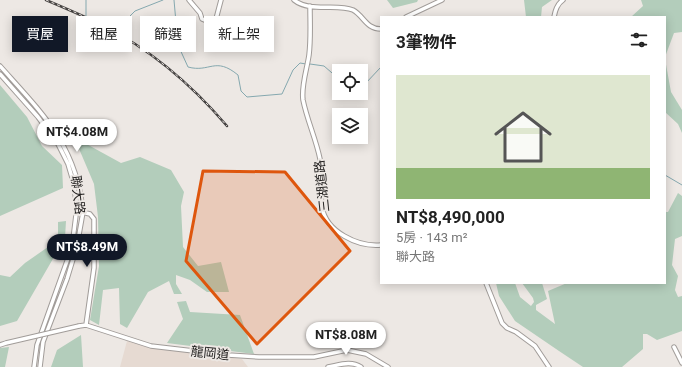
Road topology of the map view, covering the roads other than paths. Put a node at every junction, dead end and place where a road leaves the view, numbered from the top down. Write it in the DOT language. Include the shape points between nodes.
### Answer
graph roads {
  1 [pos="189,0"];
  2 [pos="221,0"];
  3 [pos="294,0"];
  4 [pos="442,0"];
  5 [pos="563,0"];
  6 [pos="310,6"];
  7 [pos="408,16"];
  8 [pos="554,16"];
  9 [pos="380,29"];
  10 [pos="0,66"];
  11 [pos="0,74"];
  12 [pos="43,114"];
  13 [pos="38,117"];
  14 [pos="77,212"];
  15 [pos="83,212"];
  16 [pos="380,245"];
  17 [pos="486,284"];
  18 [pos="86,324"];
  19 [pos="0,345"];
  20 [pos="674,347"];
  21 [pos="682,363"];
  22 [pos="339,366"];
  23 [pos="34,367"];
  24 [pos="40,367"];
  25 [pos="328,367"];
  26 [pos="361,367"];
  27 [pos="388,367"];
  28 [pos="549,367"];
  1 -- 2 [label="street" via="202,19 209,22 216,19"];
  3 -- 6 [label="street"];
  4 -- 7 [label="street"];
  5 -- 8 [label="street"];
  6 -- 9 [label="street" via="348,9 354,11 374,29"];
  6 -- 16 [label="street, 三湖道路" via="310,44 303,99 319,155 324,215 346,238 365,244"];
  10 -- 12 [label="street, 聯大路"];
  11 -- 13 [label="street, 聯大路"];
  12 -- 13 [label="street"];
  12 -- 15 [label="street, 聯大路" via="68,153 78,181"];
  13 -- 14 [label="street, 聯大路" via="58,144 68,164"];
  14 -- 15 [label="street"];
  14 -- 23 [label="street, 聯大路" via="72,247 37,345"];
  15 -- 18 [label="street" via="90,214 94,219 94,268"];
  15 -- 24 [label="street, 聯大路" via="67,279 43,342"];
  17 -- 28 [label="street" via="502,323 535,346"];
  18 -- 19 [label="street, bridge"];
  18 -- 27 [label="street, 龍岡道" via="151,346 259,357 314,358 346,350 366,354"];
  20 -- 21 [label="street"];
  22 -- 25 [label="street"];
  22 -- 26 [label="street" via="350,363"];
}
